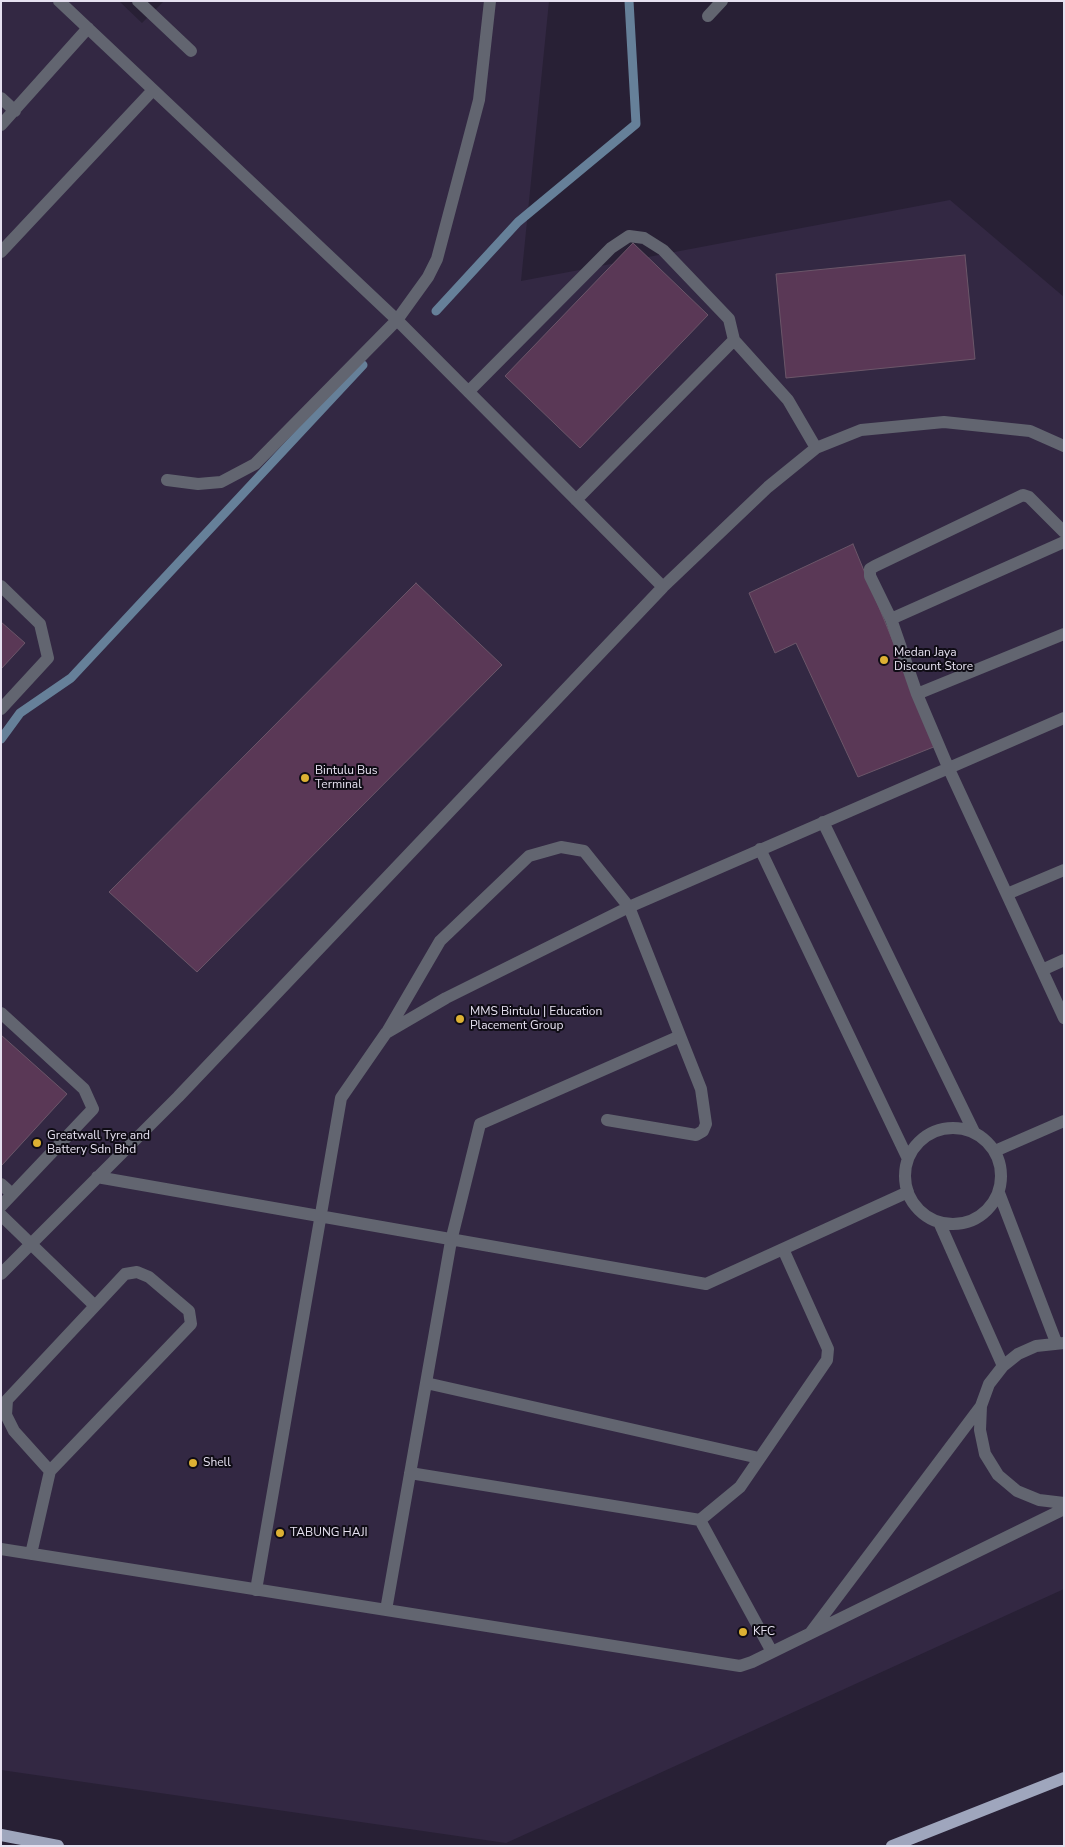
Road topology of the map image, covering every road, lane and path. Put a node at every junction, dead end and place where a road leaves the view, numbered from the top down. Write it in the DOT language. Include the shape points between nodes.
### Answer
graph roads {
  1 [pos="59,1"];
  2 [pos="138,1"];
  3 [pos="490,1"];
  4 [pos="722,1"];
  5 [pos="708,16"];
  6 [pos="88,28"];
  7 [pos="191,51"];
  8 [pos="153,90"];
  9 [pos="1,98"];
  10 [pos="15,110"];
  11 [pos="1,125"];
  12 [pos="1,252"];
  13 [pos="397,320"];
  14 [pos="734,340"];
  15 [pos="469,391"];
  16 [pos="1064,446"];
  17 [pos="816,448"];
  18 [pos="168,480"];
  19 [pos="576,500"];
  20 [pos="1064,532"];
  21 [pos="1064,542"];
  22 [pos="1,586"];
  23 [pos="663,587"];
  24 [pos="891,619"];
  25 [pos="1064,634"];
  26 [pos="918,694"];
  27 [pos="1,709"];
  28 [pos="1064,718"];
  29 [pos="948,767"];
  30 [pos="824,822"];
  31 [pos="760,849"];
  32 [pos="1064,870"];
  33 [pos="1007,894"];
  34 [pos="629,907"];
  35 [pos="1064,960"];
  36 [pos="1042,970"];
  37 [pos="1,1013"];
  38 [pos="1064,1018"];
  39 [pos="386,1033"];
  40 [pos="680,1036"];
  41 [pos="607,1120"];
  42 [pos="1064,1121"];
  43 [pos="974,1132"];
  44 [pos="995,1151"];
  45 [pos="908,1159"];
  46 [pos="97,1177"];
  47 [pos="1,1184"];
  48 [pos="908,1192"];
  49 [pos="999,1193"];
  50 [pos="12,1194"];
  51 [pos="1,1206"];
  52 [pos="1,1215"];
  53 [pos="320,1218"];
  54 [pos="939,1222"];
  55 [pos="451,1241"];
  56 [pos="30,1244"];
  57 [pos="783,1249"];
  58 [pos="1,1274"];
  59 [pos="94,1305"];
  60 [pos="1060,1342"];
  61 [pos="1003,1366"];
  62 [pos="426,1383"];
  63 [pos="981,1406"];
  64 [pos="759,1458"];
  65 [pos="50,1471"];
  66 [pos="410,1473"];
  67 [pos="1064,1502"];
  68 [pos="1064,1510"];
  69 [pos="700,1520"];
  70 [pos="1,1549"];
  71 [pos="31,1554"];
  72 [pos="256,1590"];
  73 [pos="386,1610"];
  74 [pos="809,1634"];
  75 [pos="772,1652"];
  76 [pos="1064,1778"];
  77 [pos="1,1836"];
  78 [pos="58,1846"];
  79 [pos="892,1846"];
  1 -- 6 [label="street"];
  2 -- 7 [label="street"];
  3 -- 13 [label="street" via="479,100 437,259"];
  4 -- 5 [label="street"];
  6 -- 8 [label="street"];
  6 -- 10 [label="street"];
  8 -- 12 [label="street"];
  8 -- 13 [label="street"];
  9 -- 10 [label="street"];
  10 -- 11 [label="street"];
  13 -- 15 [label="street"];
  13 -- 18 [label="street" via="254,464 221,482 198,484"];
  14 -- 15 [label="street" via="729,319 663,250 644,238 629,236 612,248"];
  14 -- 17 [label="street" via="788,400"];
  14 -- 19 [label="street"];
  15 -- 19 [label="street"];
  16 -- 17 [label="street" via="1030,431 944,422 862,430"];
  17 -- 23 [label="street" via="768,488"];
  19 -- 23 [label="street"];
  20 -- 24 [label="street" via="1026,494 875,566 870,570 870,576"];
  21 -- 24 [label="street"];
  22 -- 27 [label="street" via="40,624 48,658"];
  23 -- 46 [label="street" via="184,1090"];
  24 -- 26 [label="street"];
  25 -- 26 [label="street"];
  26 -- 29 [label="street"];
  28 -- 29 [label="street"];
  29 -- 30 [label="street"];
  29 -- 33 [label="street"];
  30 -- 31 [label="street"];
  30 -- 43 [label="street"];
  31 -- 34 [label="street"];
  31 -- 45 [label="street"];
  32 -- 33 [label="street"];
  33 -- 36 [label="street"];
  34 -- 39 [label="street" via="446,998"];
  34 -- 39 [label="street" via="584,851 562,847 528,856 440,941"];
  34 -- 40 [label="street"];
  35 -- 36 [label="street"];
  36 -- 38 [label="street"];
  37 -- 50 [label="street" via="84,1089 93,1109"];
  39 -- 53 [label="street" via="341,1098"];
  40 -- 41 [label="street" via="701,1089 706,1124 703,1131 696,1135"];
  40 -- 55 [label="street" via="480,1124"];
  42 -- 44 [label="street"];
  43 -- 44 [label="street"];
  43 -- 45 [label="street" via="942,1129 928,1135"];
  44 -- 49 [label="street" via="1000,1164"];
  45 -- 48 [label="street" via="905,1176"];
  46 -- 53 [label="street"];
  46 -- 56 [label="street"];
  47 -- 50 [label="street"];
  48 -- 54 [label="street" via="915,1206"];
  48 -- 57 [label="street"];
  49 -- 54 [label="street" via="992,1206 968,1222"];
  49 -- 60 [label="street"];
  50 -- 51 [label="street"];
  52 -- 56 [label="street"];
  53 -- 55 [label="street"];
  53 -- 72 [label="street"];
  54 -- 61 [label="street"];
  55 -- 57 [label="street" via="706,1284"];
  55 -- 62 [label="street"];
  56 -- 58 [label="street"];
  56 -- 59 [label="street"];
  57 -- 64 [label="street" via="828,1349 827,1360"];
  59 -- 65 [label="street" via="8,1400 6,1415 14,1431"];
  59 -- 65 [label="street" via="125,1274 137,1272 150,1277 189,1311 191,1324"];
  60 -- 61 [label="street" via="1036,1346"];
  61 -- 63 [label="street" via="990,1384"];
  62 -- 64 [label="street"];
  62 -- 66 [label="street"];
  63 -- 67 [label="street" via="980,1430 986,1454 998,1475 1017,1491 1039,1500"];
  63 -- 74 [label="street"];
  64 -- 69 [label="street" via="740,1487"];
  65 -- 71 [label="street"];
  66 -- 69 [label="street"];
  66 -- 73 [label="street"];
  68 -- 74 [label="street"];
  69 -- 75 [label="street"];
  70 -- 71 [label="street"];
  71 -- 72 [label="street"];
  72 -- 73 [label="street"];
  73 -- 75 [label="street" via="740,1666"];
  74 -- 75 [label="street"];
  76 -- 79 [label="main road"];
  77 -- 78 [label="main road"];
}
